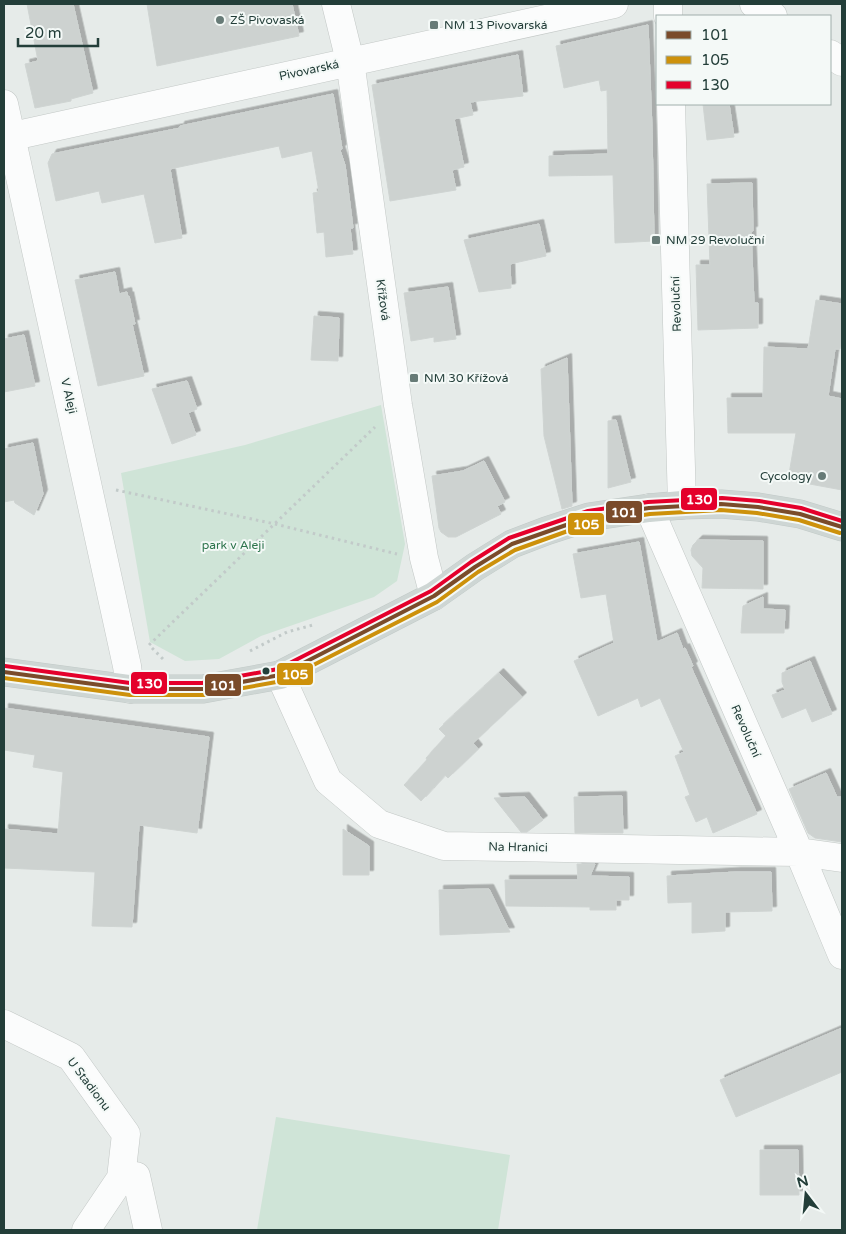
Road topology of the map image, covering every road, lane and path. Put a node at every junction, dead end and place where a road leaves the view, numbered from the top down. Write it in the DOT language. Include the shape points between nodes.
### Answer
graph roads {
  1 [pos="336,4"];
  2 [pos="614,4"];
  3 [pos="754,4"];
  4 [pos="771,15"];
  5 [pos="831,55"];
  6 [pos="350,61"];
  7 [pos="842,62"];
  8 [pos="4,104"];
  9 [pos="671,105"];
  10 [pos="7,137"];
  11 [pos="398,404"];
  12 [pos="88,484"];
  13 [pos="682,504"];
  14 [pos="649,508"];
  15 [pos="275,524"];
  16 [pos="842,527"];
  17 [pos="405,556"];
  18 [pos="434,596"];
  19 [pos="322,623"];
  20 [pos="245,654"];
  21 [pos="169,665"];
  22 [pos="4,672"];
  23 [pos="280,675"];
  24 [pos="130,690"];
  25 [pos="799,852"];
  26 [pos="842,858"];
  27 [pos="842,955"];
  28 [pos="4,1024"];
  29 [pos="121,1178"];
  30 [pos="86,1230"];
  31 [pos="148,1230"];
  1 -- 6 [label="street, Křížová"];
  2 -- 6 [label="street, Pivovarská"];
  3 -- 4 [label="street"];
  5 -- 7 [label="street"];
  6 -- 10 [label="street, Pivovarská"];
  6 -- 11 [label="street, Křížová"];
  8 -- 10 [label="street, V Aleji"];
  9 -- 13 [label="street, Revoluční"];
  10 -- 12 [label="street, V Aleji"];
  11 -- 15 [label="path"];
  11 -- 18 [label="street, Křížová" via="424,558"];
  12 -- 15 [label="path"];
  12 -- 24 [label="street, V Aleji"];
  13 -- 14 [label="main road"];
  13 -- 16 [label="main road" via="758,507 800,514"];
  14 -- 18 [label="main road" via="589,517 512,544"];
  14 -- 25 [label="street, Revoluční"];
  15 -- 17 [label="path"];
  15 -- 21 [label="path" via="149,645"];
  18 -- 23 [label="main road"];
  19 -- 20 [label="path" via="288,632"];
  22 -- 24 [label="main road"];
  23 -- 24 [label="main road" via="203,688"];
  23 -- 25 [label="street, Na Hranici" via="328,781 379,824 444,846"];
  25 -- 26 [label="street, Na Hranici"];
  25 -- 27 [label="street, Revoluční"];
  28 -- 29 [label="street, U Stadionu" via="72,1057 126,1134"];
  29 -- 30 [label="street, U Stadionu"];
  29 -- 31 [label="street" via="136,1176"];
}
